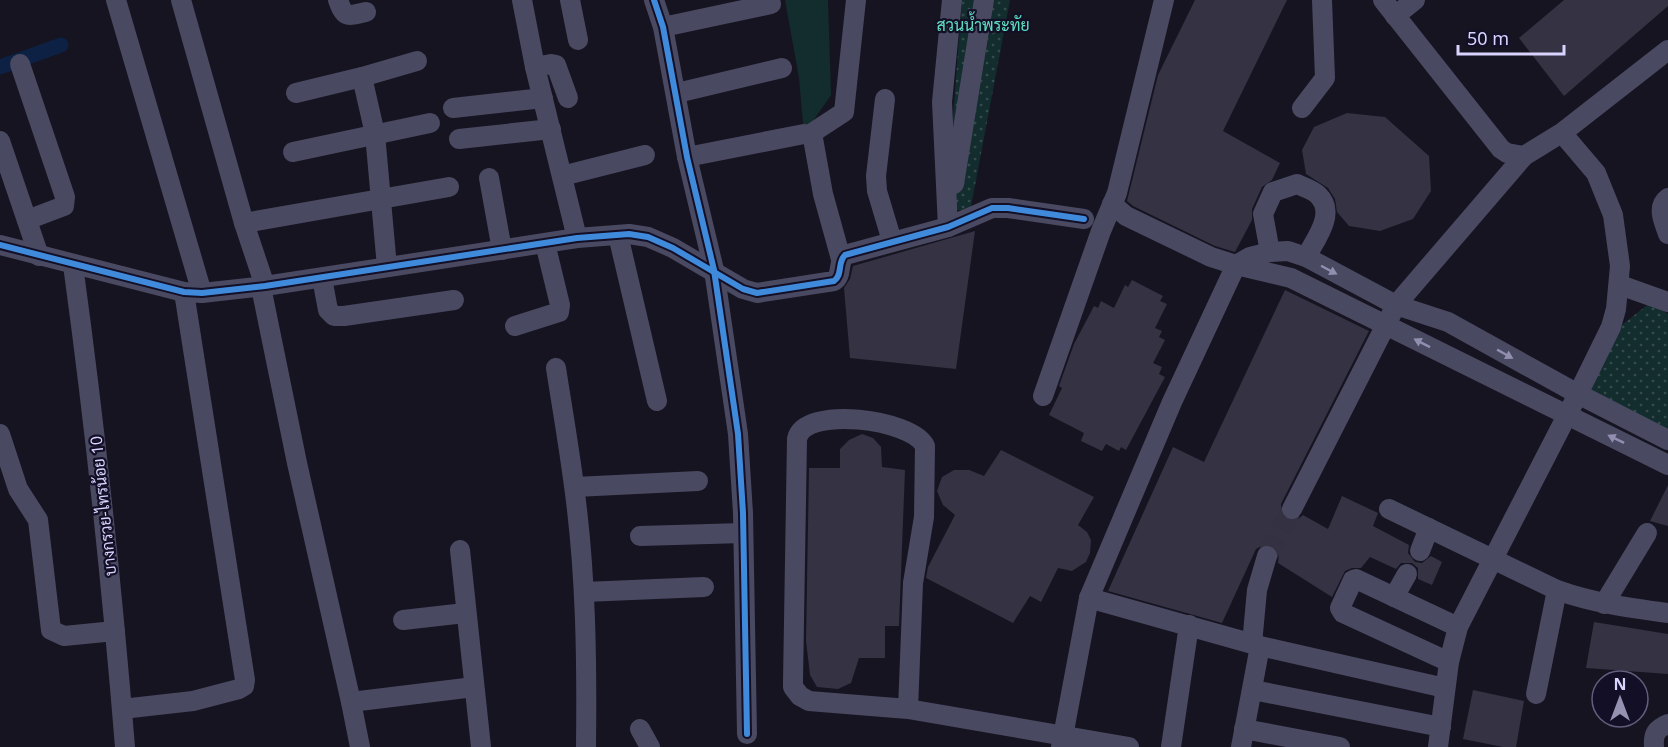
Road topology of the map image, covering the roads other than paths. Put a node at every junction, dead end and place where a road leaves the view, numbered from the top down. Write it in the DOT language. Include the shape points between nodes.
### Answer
graph roads {
  1 [pos="117,0"];
  2 [pos="181,0"];
  3 [pos="338,0"];
  4 [pos="522,0"];
  5 [pos="570,0"];
  6 [pos="654,0"];
  7 [pos="856,0"];
  8 [pos="952,0"];
  9 [pos="984,0"];
  10 [pos="1164,0"];
  11 [pos="1322,0"];
  12 [pos="1383,0"];
  13 [pos="1415,0"];
  14 [pos="771,4"];
  15 [pos="366,12"];
  16 [pos="1395,16"];
  17 [pos="663,27"];
  18 [pos="578,40"];
  19 [pos="1668,50"];
  20 [pos="417,61"];
  21 [pos="20,64"];
  22 [pos="535,66"];
  23 [pos="782,68"];
  24 [pos="362,77"];
  25 [pos="296,93"];
  26 [pos="676,93"];
  27 [pos="543,98"];
  28 [pos="568,98"];
  29 [pos="885,99"];
  30 [pos="453,108"];
  31 [pos="1302,108"];
  32 [pos="430,123"];
  33 [pos="550,129"];
  34 [pos="1562,133"];
  35 [pos="375,134"];
  36 [pos="804,135"];
  37 [pos="459,139"];
  38 [pos="0,141"];
  39 [pos="293,152"];
  40 [pos="645,155"];
  41 [pos="1524,156"];
  42 [pos="687,157"];
  43 [pos="562,176"];
  44 [pos="489,178"];
  45 [pos="449,187"];
  46 [pos="1668,198"];
  47 [pos="381,199"];
  48 [pos="1112,204"];
  49 [pos="1084,219"];
  50 [pos="27,220"];
  51 [pos="948,221"];
  52 [pos="244,223"];
  53 [pos="1668,234"];
  54 [pos="618,235"];
  55 [pos="577,238"];
  56 [pos="892,241"];
  57 [pos="545,243"];
  58 [pos="0,245"];
  59 [pos="502,250"];
  60 [pos="1270,252"];
  61 [pos="39,256"];
  62 [pos="1306,257"];
  63 [pos="841,259"];
  64 [pos="73,265"];
  65 [pos="1236,265"];
  66 [pos="387,267"];
  67 [pos="714,270"];
  68 [pos="322,278"];
  69 [pos="1620,285"];
  70 [pos="263,287"];
  71 [pos="193,292"];
  72 [pos="454,300"];
  73 [pos="1668,302"];
  74 [pos="1396,305"];
  75 [pos="1386,325"];
  76 [pos="515,326"];
  77 [pos="556,368"];
  78 [pos="1578,394"];
  79 [pos="1043,396"];
  80 [pos="657,401"];
  81 [pos="1567,415"];
  82 [pos="0,434"];
  83 [pos="1668,440"];
  84 [pos="1668,465"];
  85 [pos="698,481"];
  86 [pos="574,487"];
  87 [pos="1292,509"];
  88 [pos="1389,509"];
  89 [pos="1429,528"];
  90 [pos="743,533"];
  91 [pos="1647,533"];
  92 [pos="640,536"];
  93 [pos="460,550"];
  94 [pos="1420,551"];
  95 [pos="1267,556"];
  96 [pos="1493,559"];
  97 [pos="1407,574"];
  98 [pos="704,587"];
  99 [pos="1557,590"];
  100 [pos="584,592"];
  101 [pos="1394,597"];
  102 [pos="1089,598"];
  103 [pos="1604,604"];
  104 [pos="465,613"];
  105 [pos="1668,613"];
  106 [pos="403,620"];
  107 [pos="1190,626"];
  108 [pos="1458,627"];
  109 [pos="115,631"];
  110 [pos="1256,645"];
  111 [pos="1449,662"];
  112 [pos="474,687"];
  113 [pos="1445,688"];
  114 [pos="1253,690"];
  115 [pos="1536,694"];
  116 [pos="351,702"];
  117 [pos="908,708"];
  118 [pos="122,709"];
  119 [pos="1668,724"];
  120 [pos="1441,727"];
  121 [pos="640,729"];
  122 [pos="747,734"];
  123 [pos="1242,738"];
  124 [pos="1062,741"];
  125 [pos="125,747"];
  126 [pos="360,747"];
  127 [pos="481,747"];
  128 [pos="586,747"];
  129 [pos="650,747"];
  130 [pos="1129,747"];
  131 [pos="1172,747"];
  132 [pos="1340,747"];
  133 [pos="1438,747"];
  134 [pos="1654,747"];
  1 -- 71 [label="street"];
  2 -- 52 [label="street"];
  3 -- 15 [label="street" via="347,16"];
  4 -- 22 [label="street"];
  5 -- 18 [label="street"];
  6 -- 17 [label="street"];
  7 -- 63 [label="street" via="844,112 812,133"];
  8 -- 51 [label="street" via="942,102"];
  9 -- 51 [label="street"];
  10 -- 48 [label="street"];
  11 -- 31 [label="street" via="1325,78"];
  12 -- 16 [label="street"];
  13 -- 16 [label="street"];
  14 -- 17 [label="street"];
  16 -- 41 [label="street" via="1501,149"];
  17 -- 26 [label="street"];
  19 -- 34 [label="street"];
  20 -- 24 [label="street"];
  21 -- 50 [label="street" via="66,196 64,206"];
  22 -- 27 [label="street"];
  22 -- 28 [label="street" via="556,65"];
  23 -- 26 [label="street"];
  24 -- 25 [label="street"];
  24 -- 35 [label="street"];
  26 -- 42 [label="street"];
  27 -- 30 [label="street"];
  27 -- 33 [label="street"];
  29 -- 56 [label="street" via="876,176"];
  32 -- 35 [label="street"];
  33 -- 37 [label="street"];
  33 -- 43 [label="street"];
  34 -- 41 [label="street"];
  34 -- 69 [label="street" via="1596,173 1613,215"];
  35 -- 39 [label="street"];
  35 -- 47 [label="street"];
  36 -- 42 [label="street"];
  38 -- 50 [label="street"];
  40 -- 43 [label="street"];
  41 -- 74 [label="street"];
  42 -- 67 [label="street"];
  43 -- 55 [label="street"];
  44 -- 59 [label="street"];
  45 -- 47 [label="street"];
  46 -- 53 [label="street" via="1661,207"];
  47 -- 52 [label="street"];
  47 -- 66 [label="street"];
  48 -- 65 [label="street" via="1126,216"];
  48 -- 79 [label="street"];
  49 -- 51 [label="street" via="992,208"];
  50 -- 61 [label="street"];
  51 -- 56 [label="street"];
  52 -- 70 [label="street"];
  54 -- 55 [label="street"];
  54 -- 67 [label="street" via="648,237"];
  54 -- 80 [label="street"];
  55 -- 57 [label="street"];
  56 -- 63 [label="street" via="854,251"];
  57 -- 59 [label="street"];
  57 -- 76 [label="street" via="559,312"];
  58 -- 61 [label="street"];
  59 -- 66 [label="street"];
  60 -- 62 [label="street" via="1288,251"];
  60 -- 62 [label="street" via="1263,214 1274,192 1296,184 1318,195 1325,207 1326,218"];
  60 -- 65 [label="street"];
  61 -- 64 [label="street"];
  62 -- 74 [label="street, one-way"];
  63 -- 67 [label="street" via="837,280 758,293 743,289"];
  64 -- 71 [label="street"];
  64 -- 109 [label="street, บางกรวย-ไทรน้อย 10" via="93,412"];
  65 -- 75 [label="street" via="1292,278"];
  65 -- 102 [label="street" via="1172,402"];
  66 -- 68 [label="street"];
  67 -- 90 [label="street" via="738,434"];
  68 -- 70 [label="street"];
  68 -- 72 [label="street" via="328,310 334,315"];
  69 -- 73 [label="street"];
  69 -- 78 [label="street" via="1611,327"];
  70 -- 71 [label="street"];
  70 -- 116 [label="street" via="297,463"];
  71 -- 118 [label="street" via="244,686 193,701"];
  74 -- 75 [label="street"];
  74 -- 78 [label="street, one-way" via="1448,322"];
  81 -- 75 [label="street, one-way"];
  75 -- 87 [label="street"];
  77 -- 86 [label="street"];
  78 -- 81 [label="street"];
  78 -- 83 [label="street"];
  84 -- 81 [label="street, one-way"];
  81 -- 96 [label="street"];
  82 -- 109 [label="street" via="18,489 38,520 51,630 64,636"];
  85 -- 86 [label="street"];
  86 -- 100 [label="street"];
  88 -- 89 [label="street"];
  89 -- 94 [label="street"];
  89 -- 96 [label="street"];
  90 -- 92 [label="street"];
  90 -- 122 [label="street"];
  91 -- 103 [label="street"];
  93 -- 104 [label="street"];
  95 -- 110 [label="street" via="1257,590"];
  96 -- 99 [label="street"];
  96 -- 108 [label="street"];
  97 -- 101 [label="street"];
  98 -- 100 [label="street"];
  99 -- 103 [label="street"];
  99 -- 115 [label="street"];
  100 -- 128 [label="street"];
  101 -- 108 [label="street"];
  101 -- 111 [label="street" via="1354,580 1340,609"];
  102 -- 107 [label="street"];
  102 -- 124 [label="street"];
  103 -- 105 [label="street"];
  104 -- 106 [label="street"];
  104 -- 112 [label="street"];
  107 -- 110 [label="street"];
  107 -- 131 [label="street"];
  108 -- 111 [label="street"];
  109 -- 118 [label="street, บางกรวย-ไทรน้อย 10"];
  110 -- 113 [label="street"];
  110 -- 114 [label="street"];
  111 -- 113 [label="street"];
  112 -- 116 [label="street"];
  112 -- 127 [label="street"];
  113 -- 120 [label="street"];
  114 -- 120 [label="street"];
  114 -- 123 [label="street"];
  116 -- 126 [label="street"];
  117 -- 117 [label="street" via="816,702 805,699 794,687 797,439 808,424 837,419 883,423 915,434 925,446 924,517 913,583"];
  117 -- 124 [label="street"];
  118 -- 125 [label="street, บางกรวย-ไทรน้อย 10"];
  119 -- 134 [label="street" via="1655,732"];
  120 -- 133 [label="street"];
  121 -- 129 [label="street"];
  123 -- 132 [label="street"];
  124 -- 130 [label="street"];
}
